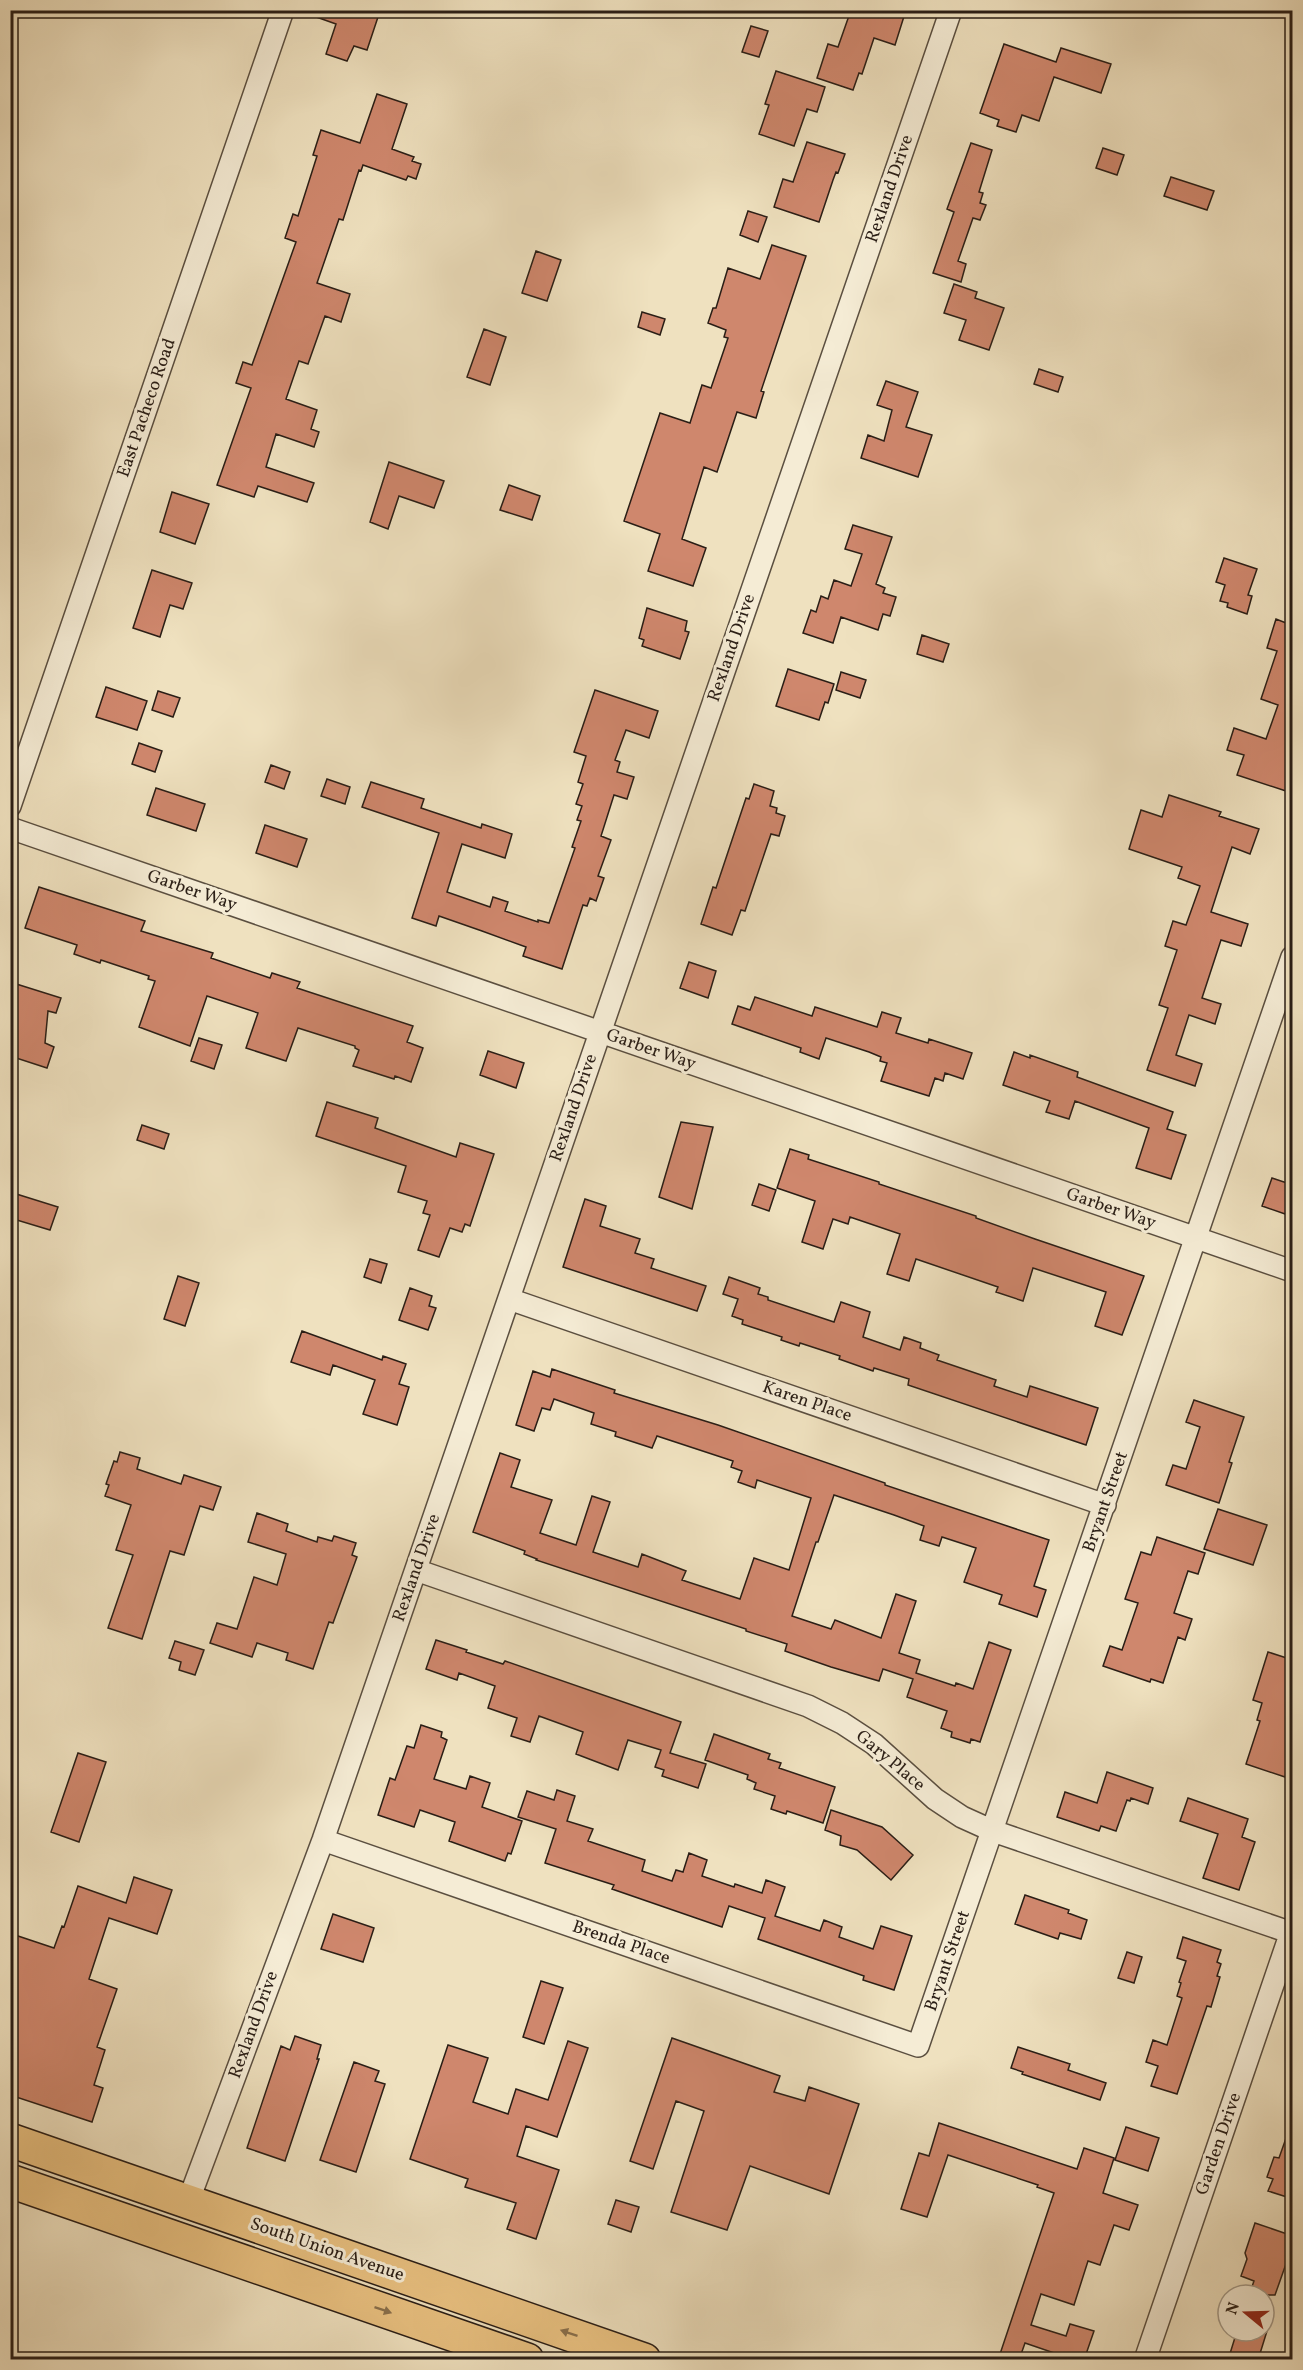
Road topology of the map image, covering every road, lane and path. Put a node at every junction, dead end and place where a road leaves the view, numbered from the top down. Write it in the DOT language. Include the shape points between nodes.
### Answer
graph roads {
  1 [pos="284,10"];
  2 [pos="951,10"];
  3 [pos="10,806"];
  4 [pos="10,828"];
  5 [pos="1293,957"];
  6 [pos="600,1032"];
  7 [pos="1196,1238"];
  8 [pos="1293,1271"];
  9 [pos="509,1299"];
  10 [pos="1105,1504"];
  11 [pos="416,1570"];
  12 [pos="993,1831"];
  13 [pos="323,1840"];
  14 [pos="1292,1932"];
  15 [pos="918,2046"];
  16 [pos="10,2140"];
  17 [pos="10,2162"];
  18 [pos="10,2181"];
  19 [pos="188,2202"];
  20 [pos="163,2234"];
  21 [pos="418,2281"];
  22 [pos="527,2360"];
  23 [pos="644,2360"];
  24 [pos="1144,2360"];
  1 -- 3 [label="street, East Pacheco Road"];
  2 -- 6 [label="street, Rexland Drive"];
  4 -- 6 [label="street, Garber Way"];
  5 -- 7 [label="street, Bryant Street"];
  6 -- 7 [label="street, Garber Way"];
  6 -- 9 [label="street, Rexland Drive"];
  7 -- 8 [label="street, Garber Way"];
  7 -- 10 [label="street, Bryant Street"];
  9 -- 10 [label="street, Karen Place"];
  9 -- 11 [label="street, Rexland Drive"];
  10 -- 12 [label="street, Bryant Street"];
  11 -- 12 [label="street, Gary Place" via="808,1706 874,1744 934,1799"];
  11 -- 13 [label="street, Rexland Drive"];
  12 -- 14 [label="street, Gary Place"];
  12 -- 15 [label="street, Bryant Street"];
  13 -- 15 [label="street, Brenda Place"];
  13 -- 19 [label="street, Rexland Drive"];
  14 -- 24 [label="street, Garden Drive"];
  16 -- 19 [label="main road, South Union Avenue"];
  17 -- 19 [label="main road" via="154,2210 179,2211"];
  18 -- 20 [label="main road"];
  19 -- 21 [label="main road, South Union Avenue"];
  20 -- 21 [label="main road" via="170,2226 199,2227 356,2279"];
  20 -- 22 [label="main road, one-way"];
  23 -- 21 [label="main road, South Union Avenue, one-way"];
}
